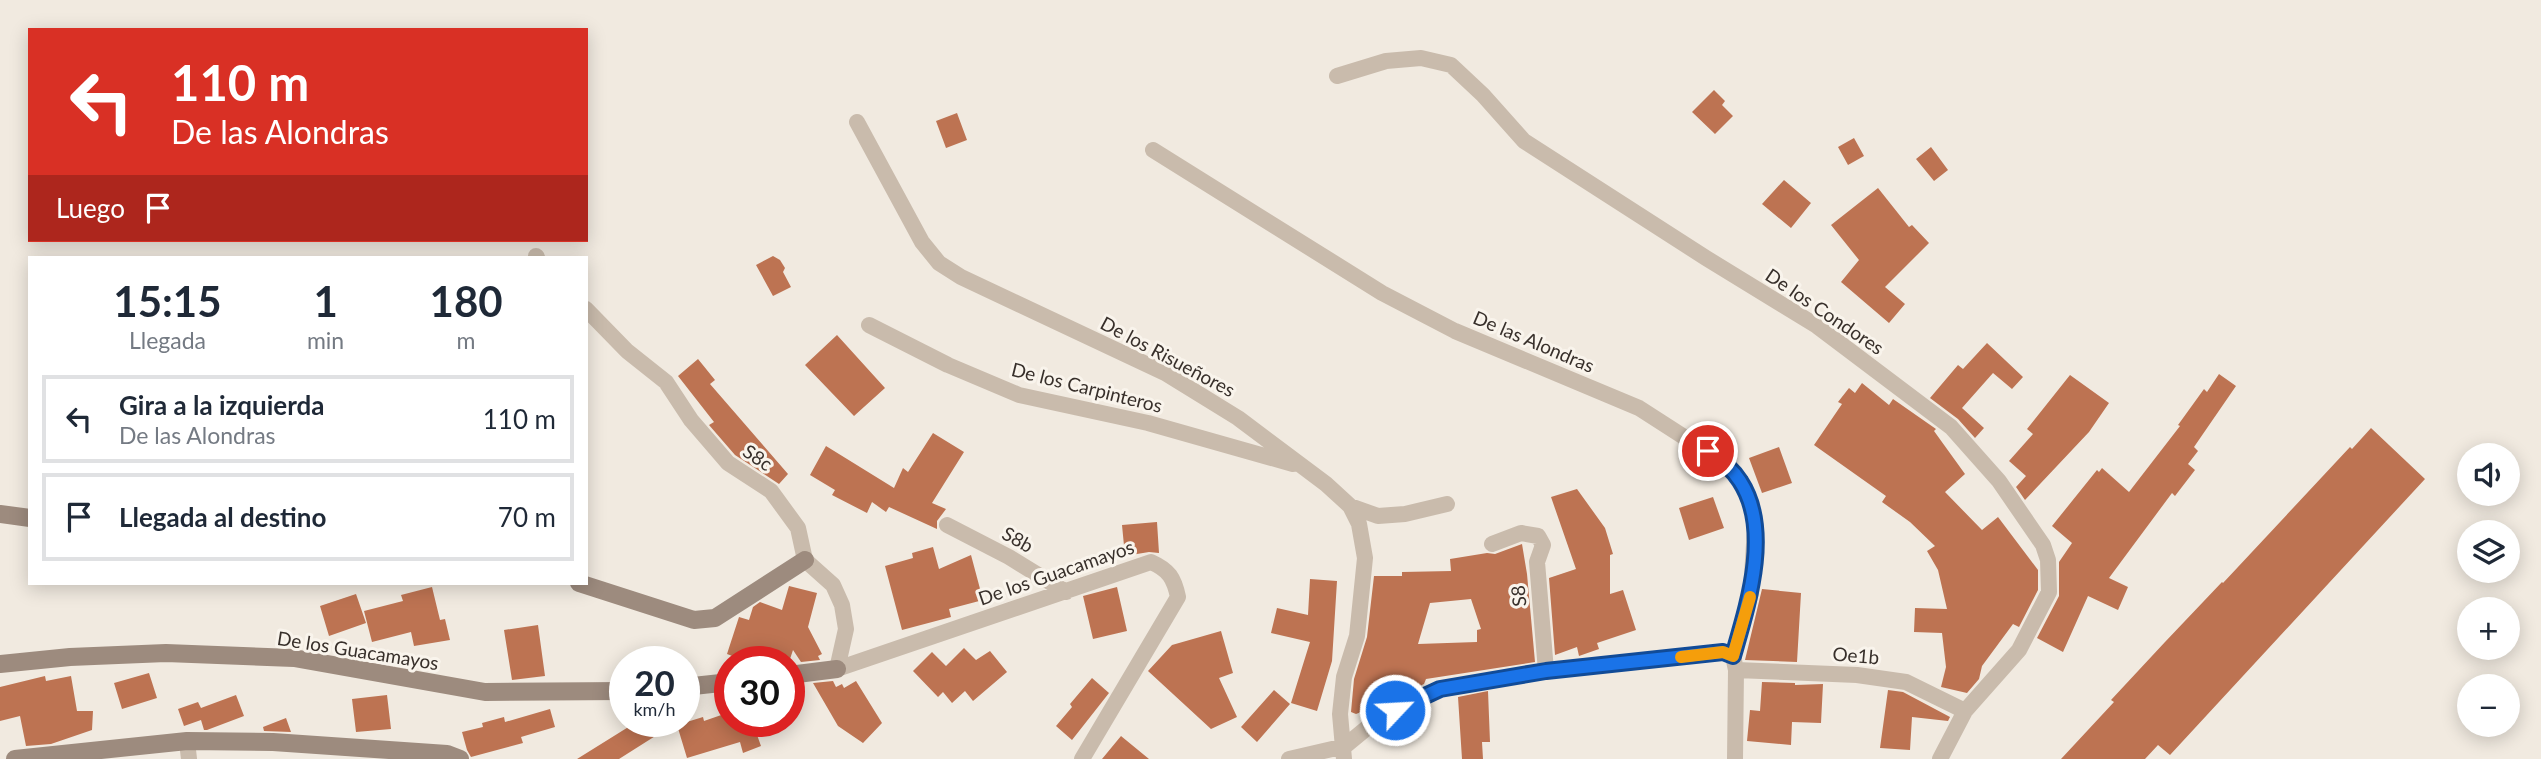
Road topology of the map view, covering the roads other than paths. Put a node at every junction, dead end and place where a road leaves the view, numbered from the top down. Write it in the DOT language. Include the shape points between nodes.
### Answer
graph roads {
  1 [pos="1337,76"];
  2 [pos="857,122"];
  3 [pos="1153,150"];
  4 [pos="588,311"];
  5 [pos="869,325"];
  6 [pos="1302,466"];
  7 [pos="1447,504"];
  8 [pos="1350,506"];
  9 [pos="0,513"];
  10 [pos="28,518"];
  11 [pos="947,525"];
  12 [pos="1492,544"];
  13 [pos="804,560"];
  14 [pos="585,585"];
  15 [pos="1066,592"];
  16 [pos="1734,663"];
  17 [pos="0,664"];
  18 [pos="837,669"];
  19 [pos="1546,671"];
  20 [pos="805,673"];
  21 [pos="609,691"];
  22 [pos="1965,711"];
  23 [pos="188,750"];
  24 [pos="1345,752"];
  25 [pos="15,759"];
  26 [pos="460,759"];
  27 [pos="1082,759"];
  28 [pos="1289,759"];
  29 [pos="1735,759"];
  30 [pos="1940,759"];
  1 -- 22 [label="street, De los Condores" via="1386,61 1421,58 1451,65 1524,141 1817,326 1951,427 1999,481 2043,545 2048,560 2049,592 2019,650"];
  2 -- 6 [label="street, De los Risueñores" via="922,242 939,263 1165,373 1238,418"];
  3 -- 16 [label="street, De las Alondras" via="1382,293 1455,331 1639,408 1726,464 1751,502 1755,527 1751,593"];
  4 -- 13 [label="street, S8c" via="666,383 728,463 771,491 798,528"];
  5 -- 6 [label="street, De los Carpinteros" via="1019,395 1148,423"];
  6 -- 8 [label="street, De los Risueñores"];
  7 -- 8 [label="street" via="1378,516"];
  8 -- 24 [label="street" via="1359,524 1365,558 1357,636 1344,677 1340,714"];
  9 -- 10 [label="street"];
  11 -- 15 [label="street, S8b"];
  12 -- 19 [label="street, S8" via="1521,533 1538,536 1543,545 1537,562"];
  13 -- 14 [label="street" via="716,618 694,620"];
  13 -- 18 [label="street" via="833,586 842,605 846,629"];
  15 -- 18 [label="street, De los Guacamayos"];
  15 -- 27 [label="street, De los Guacamayos" via="1151,562 1165,568 1178,597"];
  16 -- 19 [label="street" via="1723,652"];
  16 -- 22 [label="street, Oe1b" via="1906,682"];
  16 -- 29 [label="street"];
  17 -- 21 [label="street, De los Guacamayos" via="166,653 294,658 485,692"];
  18 -- 20 [label="street, De los Guacamayos"];
  19 -- 24 [label="street" via="1440,689 1410,701 1379,718"];
  22 -- 30 [label="street, De los Condores"];
  23 -- 25 [label="street"];
  23 -- 26 [label="street" via="313,745 447,754"];
  24 -- 28 [label="street"];
}
